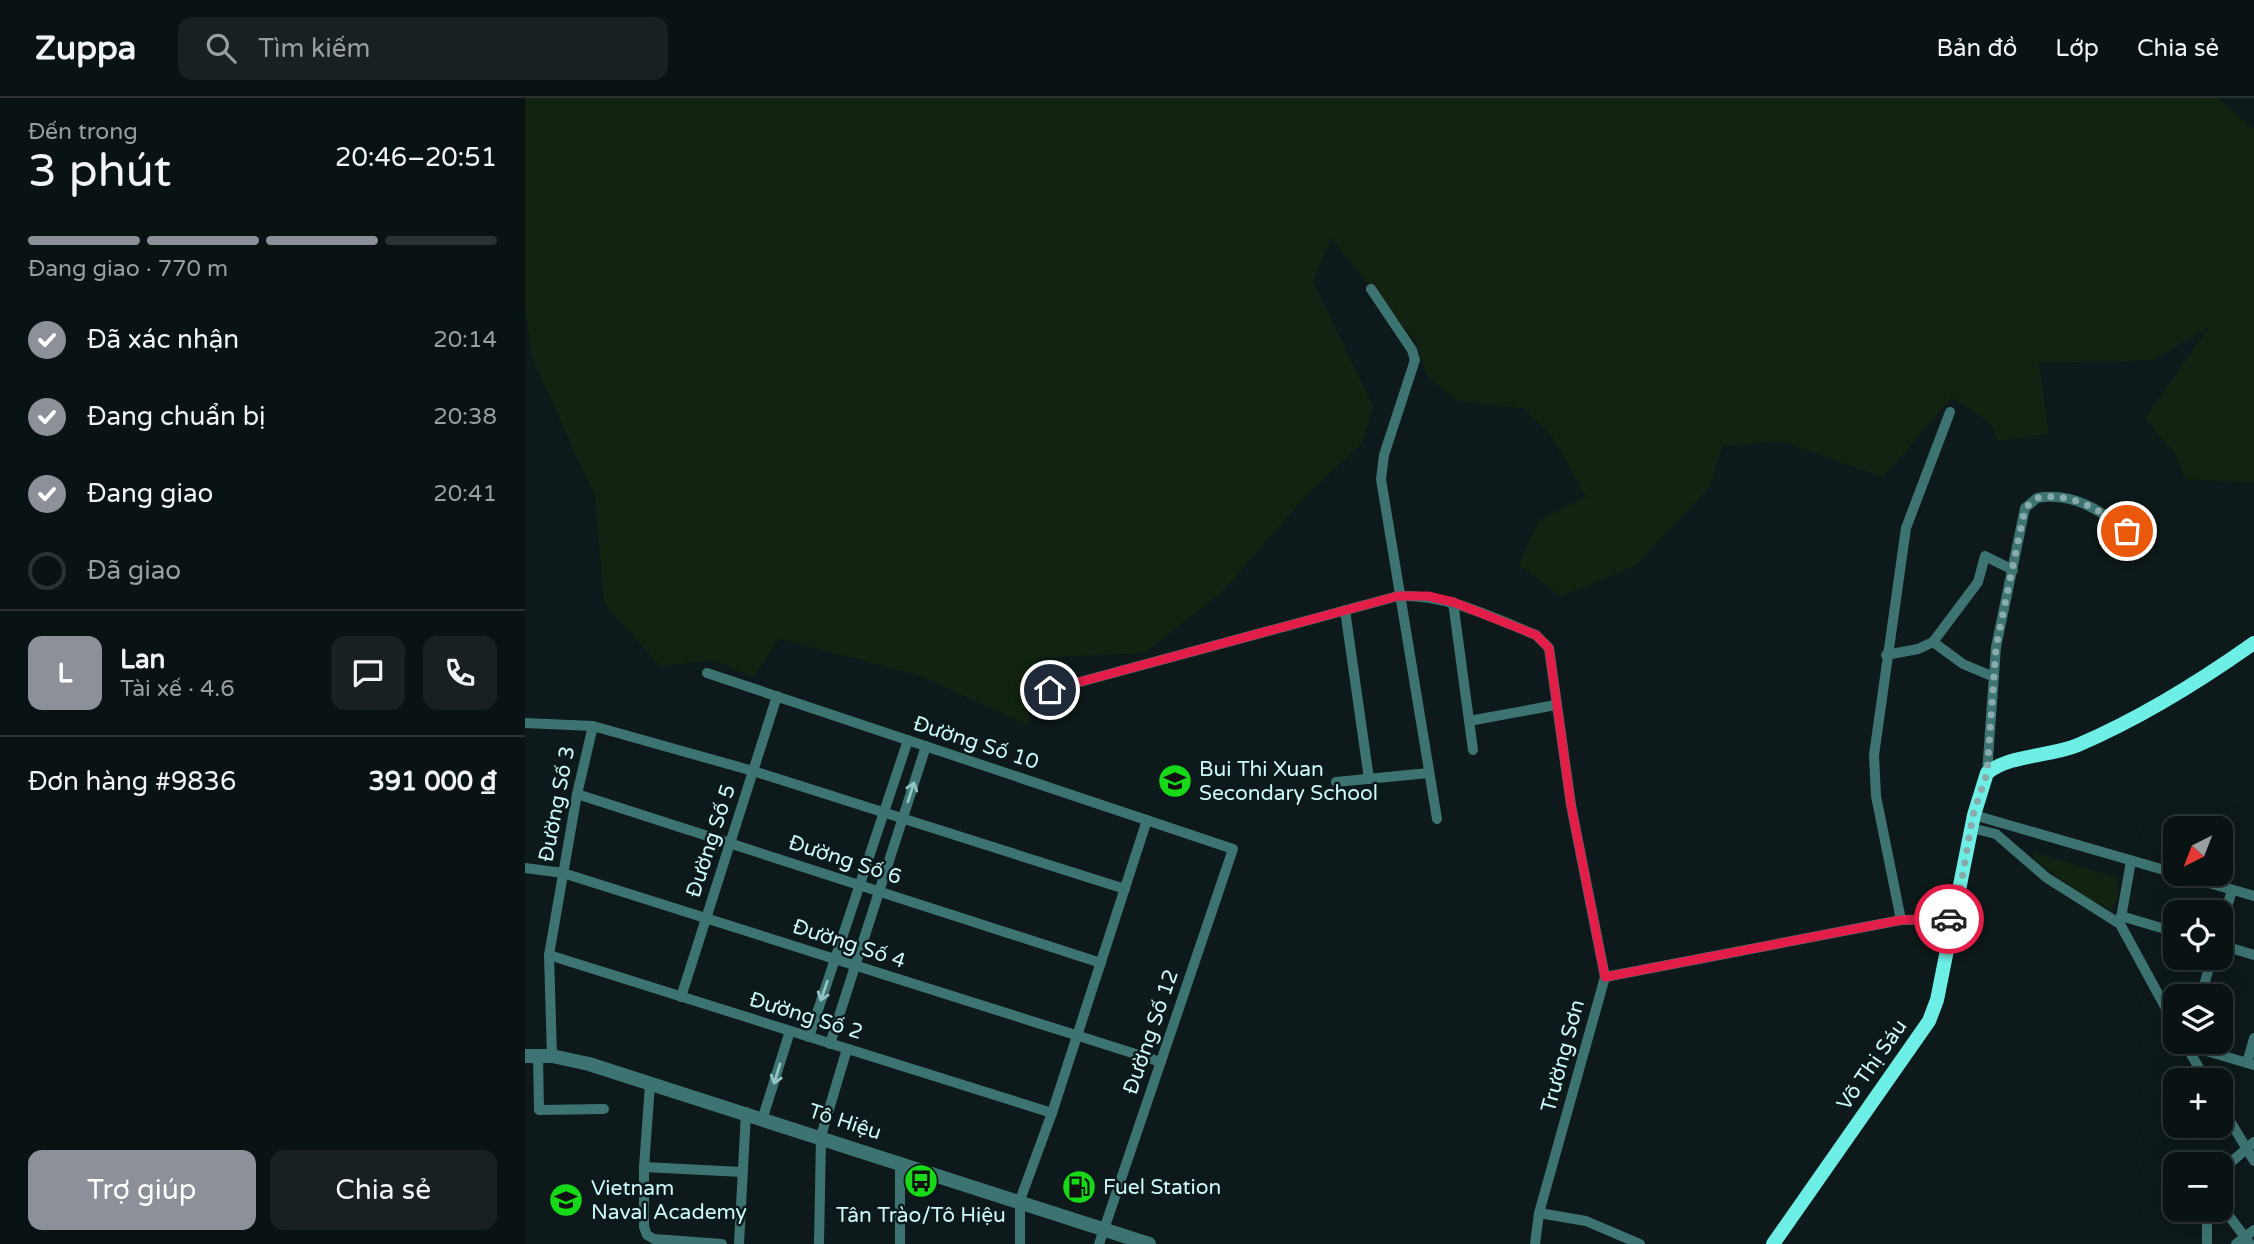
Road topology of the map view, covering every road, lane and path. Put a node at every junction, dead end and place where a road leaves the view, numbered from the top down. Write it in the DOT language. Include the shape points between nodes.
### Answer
graph roads {
  1 [pos="1371,289"];
  2 [pos="1950,412"];
  3 [pos="2127,531"];
  4 [pos="2013,570"];
  5 [pos="1398,596"];
  6 [pos="1453,602"];
  7 [pos="1345,610"];
  8 [pos="1933,642"];
  9 [pos="2254,643"];
  10 [pos="1886,655"];
  11 [pos="708,673"];
  12 [pos="1994,677"];
  13 [pos="1050,690"];
  14 [pos="777,696"];
  15 [pos="1556,705"];
  16 [pos="1469,721"];
  17 [pos="525,723"];
  18 [pos="593,726"];
  19 [pos="908,740"];
  20 [pos="926,746"];
  21 [pos="1473,750"];
  22 [pos="753,771"];
  23 [pos="1987,773"];
  24 [pos="1429,774"];
  25 [pos="1369,779"];
  26 [pos="1336,782"];
  27 [pos="577,794"];
  28 [pos="884,813"];
  29 [pos="902,819"];
  30 [pos="1437,819"];
  31 [pos="1147,820"];
  32 [pos="1972,822"];
  33 [pos="730,843"];
  34 [pos="1233,849"];
  35 [pos="2131,861"];
  36 [pos="525,868"];
  37 [pos="563,873"];
  38 [pos="860,885"];
  39 [pos="1125,890"];
  40 [pos="2232,890"];
  41 [pos="879,891"];
  42 [pos="2254,896"];
  43 [pos="2229,900"];
  44 [pos="706,919"];
  45 [pos="1955,919"];
  46 [pos="1901,920"];
  47 [pos="2121,920"];
  48 [pos="2163,929"];
  49 [pos="2233,949"];
  50 [pos="2254,955"];
  51 [pos="549,956"];
  52 [pos="834,960"];
  53 [pos="1101,963"];
  54 [pos="855,967"];
  55 [pos="1605,977"];
  56 [pos="681,997"];
  57 [pos="2163,1002"];
  58 [pos="790,1031"];
  59 [pos="1077,1036"];
  60 [pos="809,1037"];
  61 [pos="2254,1038"];
  62 [pos="830,1044"];
  63 [pos="847,1049"];
  64 [pos="2221,1054"];
  65 [pos="538,1056"];
  66 [pos="1161,1062"];
  67 [pos="2250,1064"];
  68 [pos="650,1084"];
  69 [pos="604,1110"];
  70 [pos="745,1112"];
  71 [pos="1052,1113"];
  72 [pos="763,1118"];
  73 [pos="2233,1122"];
  74 [pos="821,1136"];
  75 [pos="2250,1145"];
  76 [pos="2233,1160"];
  77 [pos="2254,1160"];
  78 [pos="900,1163"];
  79 [pos="644,1167"];
  80 [pos="743,1172"];
  81 [pos="1020,1200"];
  82 [pos="1539,1213"];
  83 [pos="2207,1222"];
  84 [pos="2231,1222"];
  85 [pos="1104,1227"];
  86 [pos="2254,1230"];
  87 [pos="2243,1242"];
  88 [pos="722,1244"];
  89 [pos="739,1244"];
  90 [pos="819,1244"];
  91 [pos="900,1244"];
  92 [pos="1020,1244"];
  93 [pos="1099,1244"];
  94 [pos="1149,1244"];
  95 [pos="1535,1244"];
  96 [pos="1637,1244"];
  97 [pos="1773,1244"];
  98 [pos="2207,1244"];
  1 -- 5 [label="street" via="1415,360 1381,467"];
  2 -- 10 [label="street" via="1906,528"];
  3 -- 4 [label="street" via="2086,503 2037,498 2029,502 2020,521"];
  4 -- 8 [label="street" via="1985,556 1978,582"];
  4 -- 12 [label="street"];
  5 -- 6 [label="street, Trường Sơn"];
  5 -- 7 [label="street, Trường Sơn"];
  5 -- 24 [label="street"];
  6 -- 15 [label="street, Trường Sơn" via="1541,638 1549,648"];
  6 -- 16 [label="street"];
  7 -- 13 [label="street, Trường Sơn"];
  7 -- 25 [label="street"];
  8 -- 10 [label="street"];
  8 -- 12 [label="street" via="1963,664"];
  9 -- 23 [label="main road" via="2097,736 2040,757 2007,762"];
  10 -- 46 [label="street" via="1874,773"];
  11 -- 14 [label="street, Đường Số 10"];
  12 -- 23 [label="street"];
  14 -- 19 [label="street, Đường Số 10"];
  14 -- 22 [label="street, Đường Số 5"];
  15 -- 16 [label="street"];
  15 -- 55 [label="street, Trường Sơn"];
  16 -- 21 [label="street"];
  17 -- 18 [label="street"];
  18 -- 22 [label="street"];
  18 -- 27 [label="street, Đường Số 3"];
  19 -- 20 [label="street, Đường Số 10"];
  19 -- 28 [label="street"];
  29 -- 20 [label="street, one-way"];
  20 -- 31 [label="street, Đường Số 10"];
  22 -- 28 [label="street"];
  22 -- 33 [label="street, Đường Số 5"];
  23 -- 32 [label="main road, Võ Thị Sáu"];
  24 -- 25 [label="street"];
  24 -- 30 [label="street"];
  25 -- 26 [label="street"];
  27 -- 33 [label="street, Đường Số 6"];
  27 -- 37 [label="street, Đường Số 3"];
  28 -- 29 [label="street"];
  28 -- 38 [label="street"];
  29 -- 39 [label="street"];
  29 -- 41 [label="street"];
  31 -- 34 [label="street, Đường Số 10"];
  31 -- 39 [label="street"];
  32 -- 35 [label="street"];
  32 -- 45 [label="main road, Võ Thị Sáu"];
  32 -- 47 [label="street" via="1996,834 2047,878"];
  33 -- 38 [label="street, Đường Số 6"];
  33 -- 44 [label="street, Đường Số 5"];
  34 -- 66 [label="street, Đường Số 12"];
  35 -- 40 [label="street"];
  35 -- 47 [label="street"];
  36 -- 37 [label="street, Đường Số 4"];
  37 -- 44 [label="street, Đường Số 4"];
  37 -- 51 [label="street, Đường Số 3"];
  38 -- 41 [label="street, Đường Số 6"];
  38 -- 52 [label="street"];
  39 -- 53 [label="street"];
  40 -- 42 [label="street"];
  40 -- 43 [label="street"];
  41 -- 53 [label="street, Đường Số 6"];
  41 -- 54 [label="street"];
  44 -- 52 [label="street, Đường Số 4"];
  44 -- 56 [label="street, Đường Số 5"];
  45 -- 46 [label="street"];
  45 -- 97 [label="main road, Võ Thị Sáu" via="1929,1021"];
  46 -- 55 [label="street"];
  47 -- 48 [label="street"];
  47 -- 57 [label="street"];
  49 -- 50 [label="street"];
  51 -- 56 [label="street, Đường Số 2"];
  51 -- 65 [label="street, Đường Số 3"];
  52 -- 54 [label="street, Đường Số 4"];
  52 -- 60 [label="street, one-way"];
  53 -- 59 [label="street"];
  54 -- 59 [label="street, Đường Số 4"];
  54 -- 62 [label="street"];
  55 -- 82 [label="street, Trường Sơn"];
  56 -- 58 [label="street, Đường Số 2"];
  58 -- 60 [label="street, Đường Số 2"];
  58 -- 72 [label="street, one-way"];
  59 -- 66 [label="street, Đường Số 4"];
  59 -- 71 [label="street"];
  60 -- 62 [label="street, Đường Số 2"];
  61 -- 67 [label="street"];
  62 -- 63 [label="street, Đường Số 2"];
  63 -- 71 [label="street, Đường Số 2"];
  63 -- 74 [label="street"];
  64 -- 67 [label="street"];
  65 -- 68 [label="street, Tô Hiệu" via="590,1064"];
  65 -- 69 [label="street, Đường Số 3" via="539,1111"];
  66 -- 85 [label="street, Đường Số 12"];
  68 -- 70 [label="street, Tô Hiệu"];
  68 -- 79 [label="street"];
  70 -- 72 [label="street, Tô Hiệu"];
  70 -- 80 [label="street"];
  71 -- 81 [label="street"];
  72 -- 74 [label="street, Tô Hiệu"];
  73 -- 75 [label="street"];
  74 -- 78 [label="street, Tô Hiệu"];
  74 -- 90 [label="street"];
  75 -- 76 [label="street"];
  75 -- 77 [label="street"];
  78 -- 81 [label="street, Tô Hiệu"];
  78 -- 91 [label="street"];
  79 -- 80 [label="street"];
  79 -- 88 [label="street" via="647,1235"];
  80 -- 89 [label="street"];
  81 -- 85 [label="street, Tô Hiệu"];
  81 -- 92 [label="street"];
  82 -- 95 [label="street, Trường Sơn"];
  82 -- 96 [label="street" via="1586,1220"];
  83 -- 98 [label="street"];
  84 -- 87 [label="street"];
  85 -- 93 [label="street, Đường Số 12"];
  85 -- 94 [label="street, Tô Hiệu"];
  86 -- 87 [label="street"];
}
